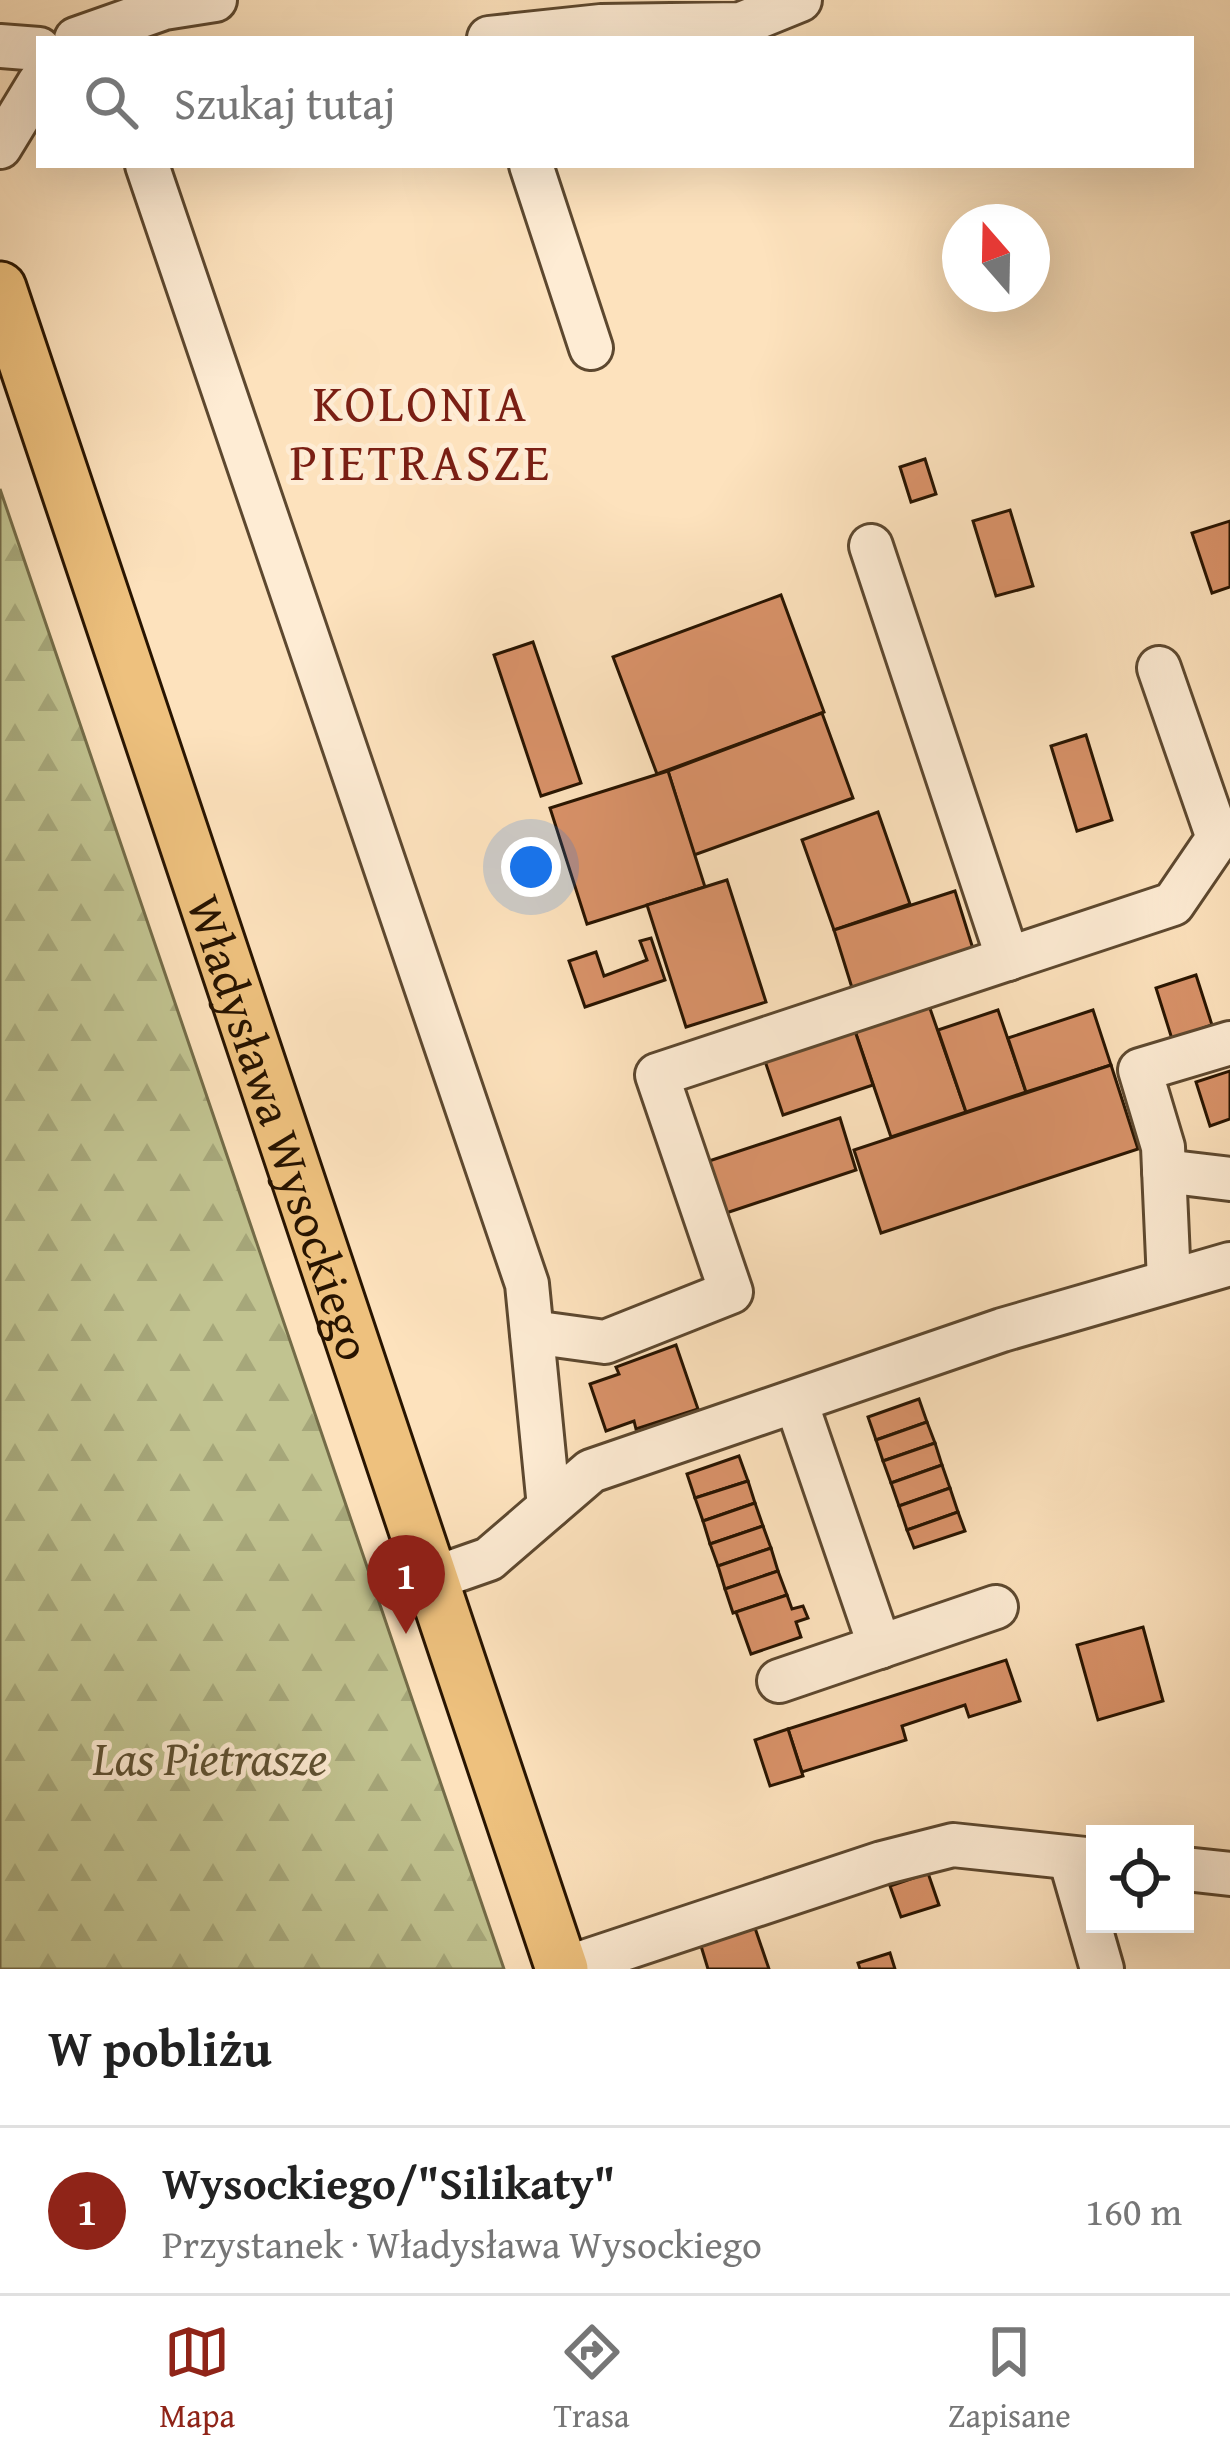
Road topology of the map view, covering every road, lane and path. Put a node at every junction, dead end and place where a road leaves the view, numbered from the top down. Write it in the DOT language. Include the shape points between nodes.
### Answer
graph roads {
  1 [pos="215,0"];
  2 [pos="800,0"];
  3 [pos="163,4"];
  4 [pos="83,36"];
  5 [pos="514,36"];
  6 [pos="0,46"];
  7 [pos="36,49"];
  8 [pos="36,88"];
  9 [pos="0,147"];
  10 [pos="148,168"];
  11 [pos="532,168"];
  12 [pos="0,288"];
  13 [pos="592,348"];
  14 [pos="871,546"];
  15 [pos="1159,668"];
  16 [pos="1008,959"];
  17 [pos="1230,1043"];
  18 [pos="1164,1171"];
  19 [pos="1230,1179"];
  20 [pos="1230,1264"];
  21 [pos="1169,1281"];
  22 [pos="532,1332"];
  23 [pos="796,1402"];
  24 [pos="549,1507"];
  25 [pos="429,1580"];
  26 [pos="996,1607"];
  27 [pos="880,1647"];
  28 [pos="779,1681"];
  29 [pos="1083,1859"];
  30 [pos="1194,1870"];
  31 [pos="1230,1874"];
  32 [pos="562,1969"];
  33 [pos="1102,1969"];
  1 -- 3 [label="lane"];
  2 -- 5 [label="lane" via="741,24"];
  3 -- 4 [label="lane"];
  6 -- 7 [label="lane"];
  8 -- 9 [label="lane"];
  10 -- 22 [label="lane" via="527,1284"];
  11 -- 13 [label="lane"];
  12 -- 25 [label="main road, Władysława Wysockiego"];
  14 -- 16 [label="lane"];
  15 -- 16 [label="lane" via="1218,838 1173,904"];
  16 -- 22 [label="lane" via="657,1075 731,1292 605,1342"];
  17 -- 18 [label="lane" via="1139,1070"];
  18 -- 19 [label="lane"];
  18 -- 21 [label="lane"];
  20 -- 21 [label="lane"];
  21 -- 23 [label="lane"];
  22 -- 24 [label="lane"];
  23 -- 24 [label="lane" via="591,1471"];
  23 -- 27 [label="lane"];
  24 -- 25 [label="lane" via="489,1559"];
  25 -- 32 [label="main road, Władysława Wysockiego"];
  26 -- 27 [label="lane"];
  27 -- 28 [label="lane"];
  29 -- 32 [label="lane" via="953,1844"];
  29 -- 33 [label="lane"];
  30 -- 31 [label="lane"];
}
